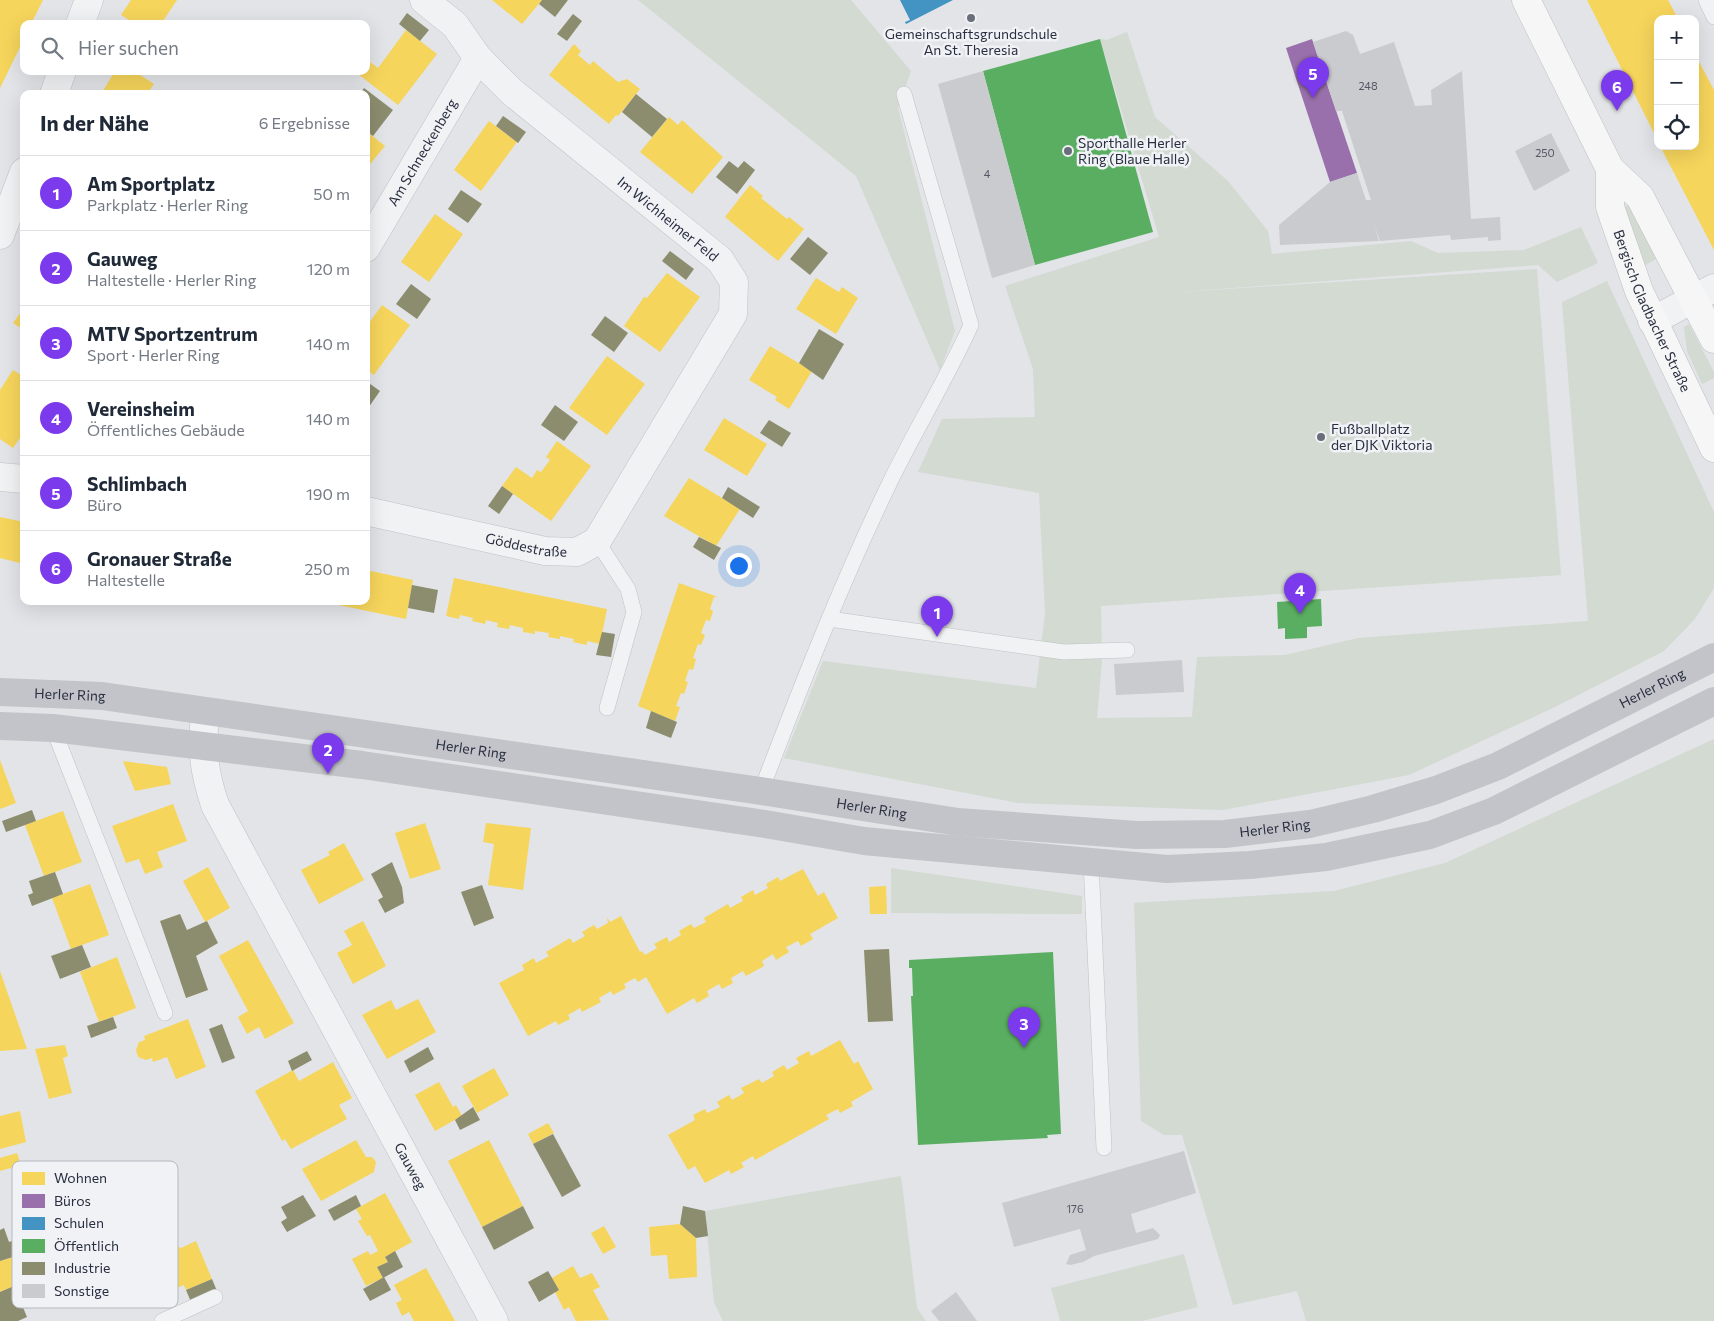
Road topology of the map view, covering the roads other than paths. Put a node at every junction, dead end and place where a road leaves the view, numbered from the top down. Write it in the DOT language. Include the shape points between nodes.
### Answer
graph roads {
  1 [pos="89,0"];
  2 [pos="424,0"];
  3 [pos="1526,0"];
  4 [pos="1706,0"];
  5 [pos="1714,17"];
  6 [pos="82,20"];
  7 [pos="478,58"];
  8 [pos="61,75"];
  9 [pos="55,90"];
  10 [pos="904,94"];
  11 [pos="1610,169"];
  12 [pos="20,182"];
  13 [pos="0,235"];
  14 [pos="370,241"];
  15 [pos="1704,294"];
  16 [pos="1652,321"];
  17 [pos="1714,339"];
  18 [pos="1714,448"];
  19 [pos="0,477"];
  20 [pos="20,479"];
  21 [pos="370,513"];
  22 [pos="597,541"];
  23 [pos="829,619"];
  24 [pos="1714,636"];
  25 [pos="1127,650"];
  26 [pos="1706,661"];
  27 [pos="0,692"];
  28 [pos="1714,701"];
  29 [pos="607,708"];
  30 [pos="205,712"];
  31 [pos="1714,713"];
  32 [pos="1687,714"];
  33 [pos="0,726"];
  34 [pos="53,728"];
  35 [pos="202,746"];
  36 [pos="761,791"];
  37 [pos="1091,862"];
  38 [pos="165,1013"];
  39 [pos="1104,1148"];
  40 [pos="215,1297"];
  41 [pos="162,1321"];
  42 [pos="494,1321"];
  1 -- 6 [label="street"];
  2 -- 7 [label="street, Im Wichheimer Feld" via="454,25"];
  3 -- 11 [label="main road, Bergisch Gladbacher Straße"];
  4 -- 5 [label="lane"];
  7 -- 14 [label="street, Am Schneckenberg"];
  7 -- 22 [label="street, Im Wichheimer Feld" via="512,92 720,260 734,282 733,314"];
  8 -- 9 [label="street"];
  10 -- 23 [label="lane" via="971,325 892,479"];
  11 -- 15 [label="main road, Bergisch Gladbacher Straße" via="1640,197"];
  11 -- 16 [label="main road, Bergisch Gladbacher Straße" via="1612,214"];
  12 -- 13 [label="street"];
  15 -- 16 [label="street"];
  15 -- 17 [label="main road, Bergisch Gladbacher Straße"];
  16 -- 18 [label="main road, Bergisch Gladbacher Straße"];
  19 -- 20 [label="street"];
  21 -- 22 [label="street, Göddestraße" via="545,550 577,552"];
  22 -- 29 [label="lane" via="628,588 634,612"];
  23 -- 25 [label="lane" via="1064,652"];
  23 -- 36 [label="lane"];
  24 -- 26 [label="main road"];
  26 -- 36 [label="main road, Herler Ring" via="1498,766 1436,790 1310,824 1226,834 1137,835 958,822"];
  27 -- 30 [label="main road, Herler Ring" via="102,696"];
  28 -- 32 [label="main road"];
  30 -- 35 [label="street, Gauweg"];
  30 -- 36 [label="main road, Herler Ring"];
  31 -- 32 [label="main road"];
  32 -- 37 [label="main road" via="1494,810 1430,835 1326,857 1250,865 1167,869"];
  33 -- 34 [label="main road"];
  34 -- 35 [label="main road"];
  34 -- 38 [label="lane"];
  35 -- 37 [label="main road" via="371,766 864,840"];
  35 -- 42 [label="street, Gauweg" via="204,773 214,805"];
  37 -- 39 [label="lane"];
  40 -- 41 [label="lane"];
}
